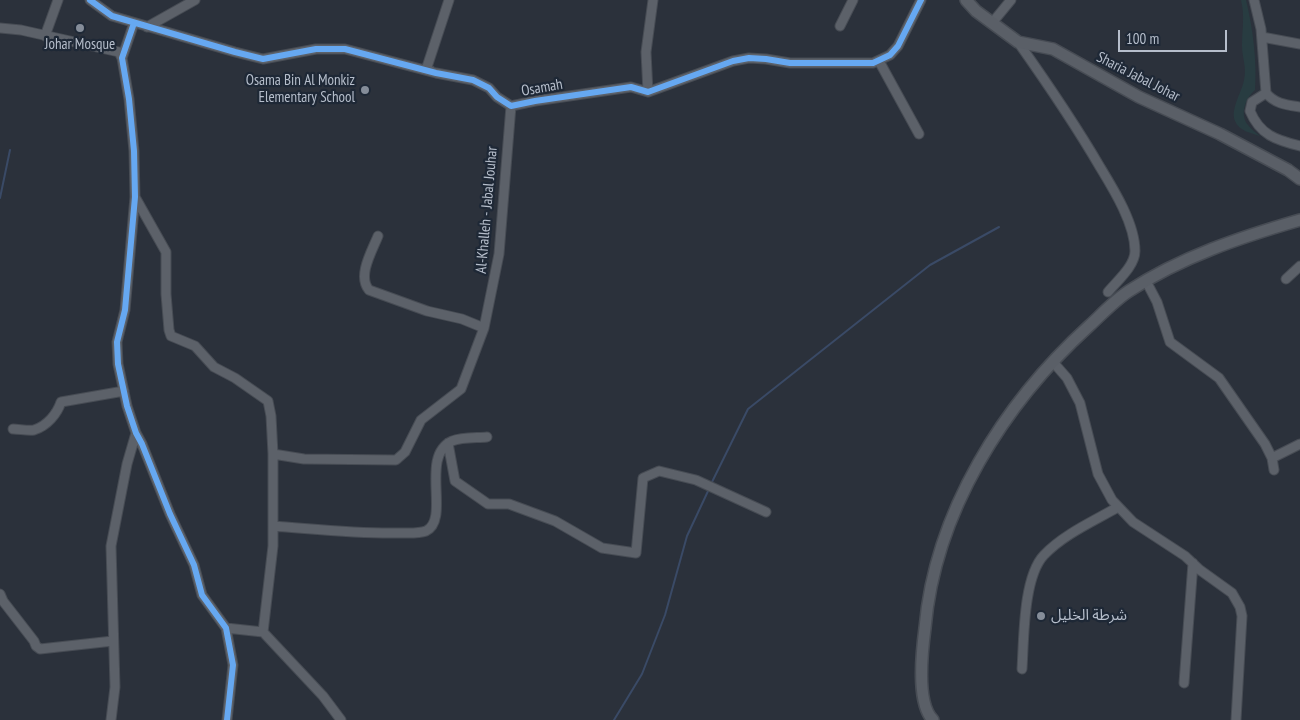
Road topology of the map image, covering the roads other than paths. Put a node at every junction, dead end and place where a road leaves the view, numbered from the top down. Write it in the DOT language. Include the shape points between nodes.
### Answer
graph roads {
  1 [pos="58,0"];
  2 [pos="90,0"];
  3 [pos="195,0"];
  4 [pos="449,0"];
  5 [pos="653,0"];
  6 [pos="853,0"];
  7 [pos="921,0"];
  8 [pos="966,0"];
  9 [pos="1011,0"];
  10 [pos="1254,0"];
  11 [pos="134,23"];
  12 [pos="992,23"];
  13 [pos="840,26"];
  14 [pos="147,27"];
  15 [pos="0,28"];
  16 [pos="45,36"];
  17 [pos="1262,37"];
  18 [pos="1018,42"];
  19 [pos="1300,44"];
  20 [pos="122,58"];
  21 [pos="879,61"];
  22 [pos="436,73"];
  23 [pos="648,92"];
  24 [pos="1266,92"];
  25 [pos="511,106"];
  26 [pos="1300,107"];
  27 [pos="919,134"];
  28 [pos="1300,146"];
  29 [pos="1300,178"];
  30 [pos="135,197"];
  31 [pos="1300,220"];
  32 [pos="378,236"];
  33 [pos="1300,266"];
  34 [pos="1286,279"];
  35 [pos="1146,281"];
  36 [pos="1108,292"];
  37 [pos="484,328"];
  38 [pos="1053,362"];
  39 [pos="124,392"];
  40 [pos="13,429"];
  41 [pos="136,433"];
  42 [pos="486,437"];
  43 [pos="448,443"];
  44 [pos="1300,444"];
  45 [pos="273,454"];
  46 [pos="1272,458"];
  47 [pos="1274,470"];
  48 [pos="1118,507"];
  49 [pos="766,512"];
  50 [pos="273,526"];
  51 [pos="1193,563"];
  52 [pos="0,594"];
  53 [pos="226,628"];
  54 [pos="263,632"];
  55 [pos="113,640"];
  56 [pos="1022,669"];
  57 [pos="1184,683"];
  58 [pos="111,720"];
  59 [pos="227,720"];
  60 [pos="341,720"];
  61 [pos="933,720"];
  62 [pos="1236,720"];
  1 -- 16 [label="street"];
  2 -- 11 [label="street, Osamah" via="112,16"];
  3 -- 14 [label="street"];
  4 -- 22 [label="street" via="426,70"];
  5 -- 23 [label="street" via="646,52"];
  6 -- 13 [label="street"];
  7 -- 21 [label="street" via="898,46"];
  8 -- 12 [label="street, Sharia Jabal Johar"];
  9 -- 12 [label="street"];
  10 -- 17 [label="street"];
  11 -- 14 [label="street, Osamah"];
  11 -- 20 [label="street"];
  12 -- 18 [label="street, Sharia Jabal Johar"];
  14 -- 22 [label="street, Osamah" via="263,59 335,48"];
  15 -- 16 [label="street"];
  16 -- 20 [label="street" via="119,52"];
  17 -- 19 [label="street"];
  17 -- 24 [label="street"];
  18 -- 29 [label="street, Sharia Jabal Johar" via="1053,49 1139,97 1220,134"];
  18 -- 36 [label="street" via="1081,134 1129,219 1135,251 1132,264"];
  20 -- 30 [label="street" via="134,151"];
  21 -- 23 [label="street, Osamah" via="867,64 790,63 749,58"];
  21 -- 27 [label="street"];
  22 -- 25 [label="street, Osamah" via="479,82"];
  23 -- 25 [label="street, Osamah" via="631,87"];
  24 -- 26 [label="street" via="1275,101"];
  24 -- 28 [label="street" via="1250,106 1257,125 1273,138"];
  25 -- 37 [label="street, Al-Khalleh - Jabal Jouhar" via="499,254"];
  30 -- 39 [label="street" via="125,310 117,342"];
  30 -- 45 [label="street" via="166,252 170,334 194,346 214,367 268,400"];
  31 -- 35 [label="street" via="1189,258"];
  32 -- 37 [label="street" via="364,275 369,290"];
  33 -- 34 [label="street"];
  35 -- 38 [label="street" via="1127,292"];
  35 -- 46 [label="street" via="1157,302 1170,342 1219,378"];
  37 -- 45 [label="street, Al-Khalleh - Jabal Jouhar" via="461,389 421,420 406,452 399,459 304,459"];
  38 -- 48 [label="street" via="1067,378 1080,403 1098,474"];
  38 -- 61 [label="street" via="1019,402 980,460 953,516 937,562 927,604 923,643 924,704"];
  39 -- 40 [label="street" via="61,402 58,412 33,430"];
  39 -- 41 [label="street"];
  41 -- 53 [label="street" via="194,565 202,595"];
  41 -- 55 [label="street" via="111,546"];
  42 -- 43 [label="street" via="457,439"];
  43 -- 49 [label="street" via="455,482 488,504 509,504 555,521 602,548 636,553 643,478 659,471 696,480"];
  43 -- 50 [label="street" via="437,459 435,518 427,530 389,533"];
  44 -- 46 [label="street"];
  45 -- 50 [label="street"];
  46 -- 47 [label="street"];
  48 -- 51 [label="street" via="1147,533"];
  48 -- 56 [label="street" via="1055,545 1036,566 1025,616"];
  50 -- 54 [label="street"];
  51 -- 57 [label="street"];
  51 -- 62 [label="street" via="1232,593 1240,607"];
  52 -- 55 [label="street" via="40,649"];
  53 -- 54 [label="street"];
  53 -- 59 [label="street" via="233,665"];
  54 -- 60 [label="street" via="326,699"];
  55 -- 58 [label="street" via="115,687"];
}
